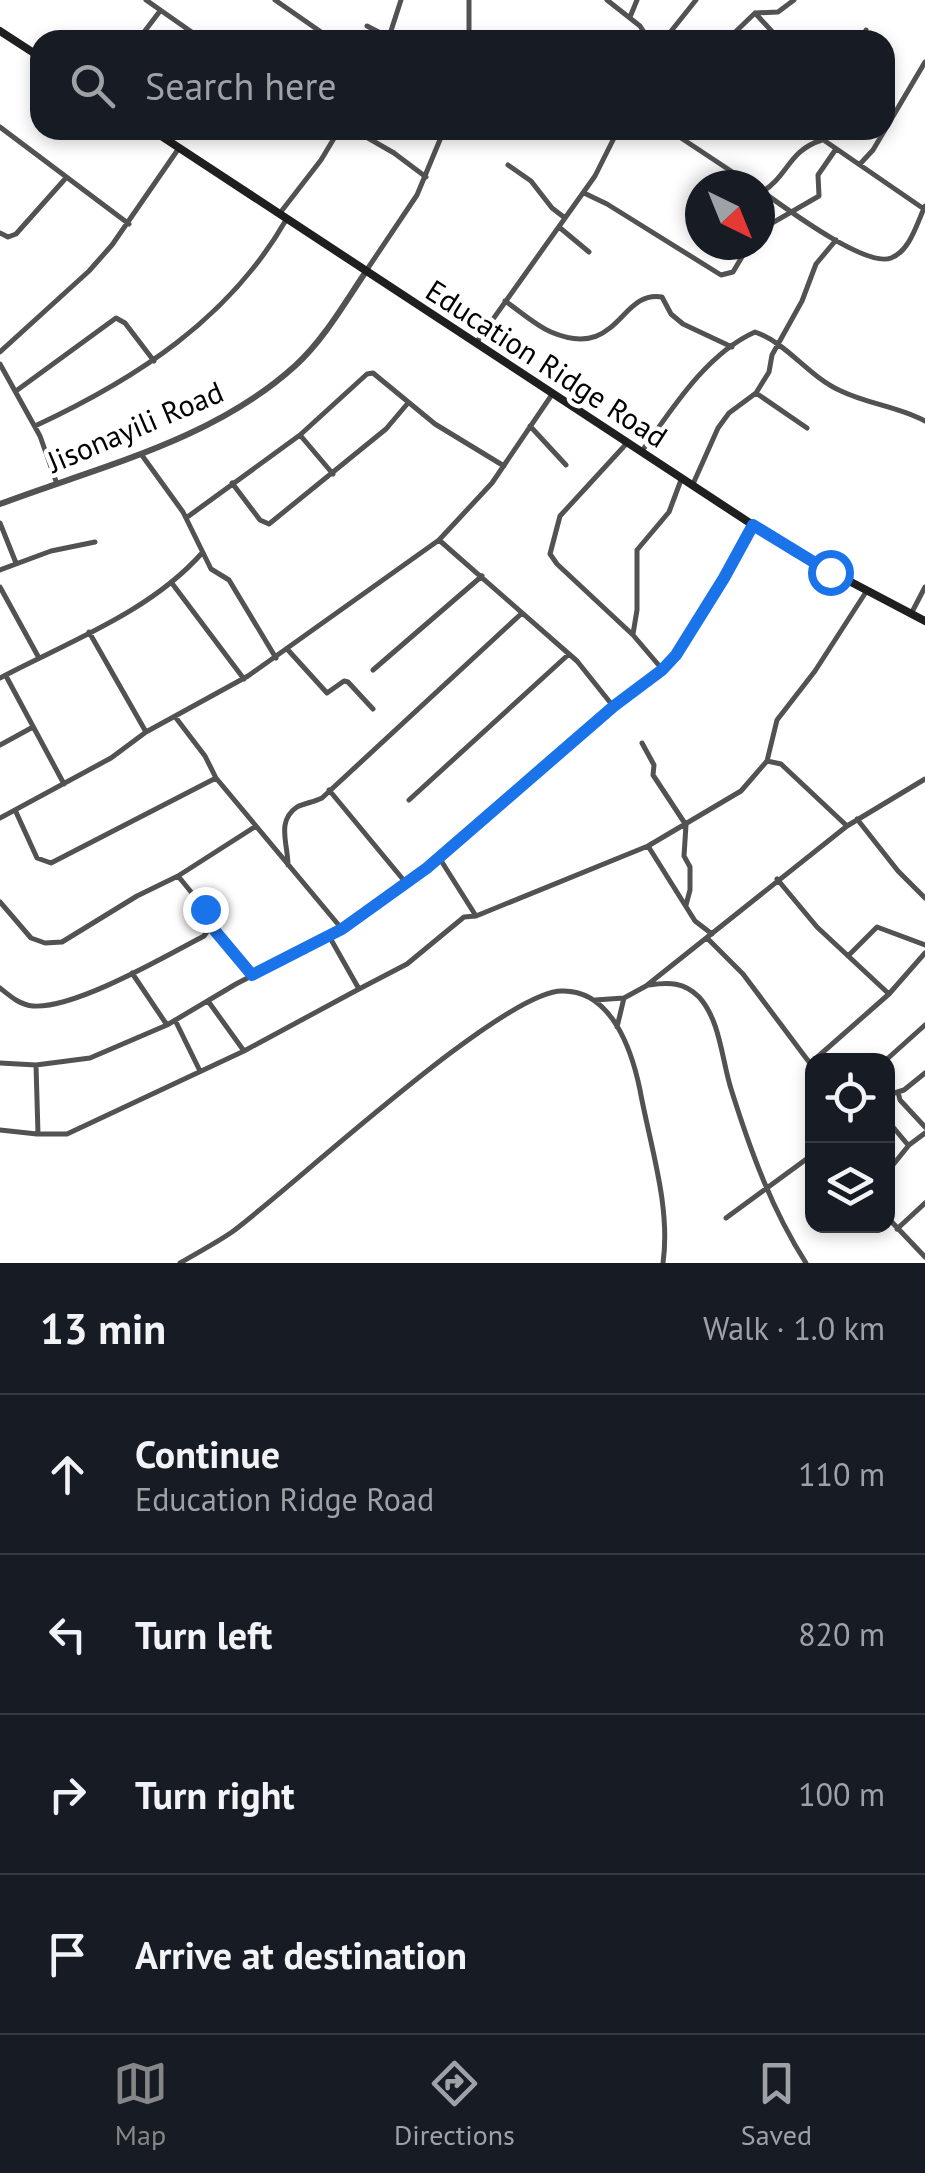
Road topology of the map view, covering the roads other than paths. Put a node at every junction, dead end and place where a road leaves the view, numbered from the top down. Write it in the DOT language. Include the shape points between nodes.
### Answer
graph roads {
  1 [pos="148,0"];
  2 [pos="275,0"];
  3 [pos="401,0"];
  4 [pos="469,0"];
  5 [pos="607,0"];
  6 [pos="637,0"];
  7 [pos="696,0"];
  8 [pos="794,0"];
  9 [pos="160,10"];
  10 [pos="755,12"];
  11 [pos="630,17"];
  12 [pos="367,26"];
  13 [pos="0,30"];
  14 [pos="145,30"];
  15 [pos="189,30"];
  16 [pos="318,30"];
  17 [pos="374,30"];
  18 [pos="393,30"];
  19 [pos="469,30"];
  20 [pos="641,30"];
  21 [pos="671,30"];
  22 [pos="738,30"];
  23 [pos="771,30"];
  24 [pos="30,50"];
  25 [pos="925,62"];
  26 [pos="895,113"];
  27 [pos="0,127"];
  28 [pos="167,140"];
  29 [pos="334,140"];
  30 [pos="372,140"];
  31 [pos="440,140"];
  32 [pos="614,140"];
  33 [pos="685,140"];
  34 [pos="820,140"];
  35 [pos="824,140"];
  36 [pos="879,140"];
  37 [pos="179,148"];
  38 [pos="836,148"];
  39 [pos="860,164"];
  40 [pos="508,165"];
  41 [pos="730,170"];
  42 [pos="426,178"];
  43 [pos="65,179"];
  44 [pos="775,182"];
  45 [pos="584,193"];
  46 [pos="775,200"];
  47 [pos="924,208"];
  48 [pos="793,212"];
  49 [pos="282,218"];
  50 [pos="566,218"];
  51 [pos="775,222"];
  52 [pos="129,224"];
  53 [pos="559,227"];
  54 [pos="0,233"];
  55 [pos="836,240"];
  56 [pos="589,252"];
  57 [pos="685,253"];
  58 [pos="697,260"];
  59 [pos="740,260"];
  60 [pos="365,273"];
  61 [pos="505,301"];
  62 [pos="476,343"];
  63 [pos="778,346"];
  64 [pos="732,347"];
  65 [pos="0,351"];
  66 [pos="154,361"];
  67 [pos="0,364"];
  68 [pos="16,391"];
  69 [pos="553,393"];
  70 [pos="756,393"];
  71 [pos="408,403"];
  72 [pos="925,421"];
  73 [pos="35,426"];
  74 [pos="530,426"];
  75 [pos="807,428"];
  76 [pos="300,435"];
  77 [pos="628,442"];
  78 [pos="642,452"];
  79 [pos="141,454"];
  80 [pos="504,466"];
  81 [pos="566,466"];
  82 [pos="333,474"];
  83 [pos="682,477"];
  84 [pos="232,483"];
  85 [pos="57,484"];
  86 [pos="693,484"];
  87 [pos="0,504"];
  88 [pos="186,518"];
  89 [pos="0,523"];
  90 [pos="753,525"];
  91 [pos="439,540"];
  92 [pos="94,542"];
  93 [pos="202,553"];
  94 [pos="16,563"];
  95 [pos="0,570"];
  96 [pos="482,576"];
  97 [pos="171,582"];
  98 [pos="0,586"];
  99 [pos="925,586"];
  100 [pos="866,592"];
  101 [pos="522,614"];
  102 [pos="911,614"];
  103 [pos="925,622"];
  104 [pos="89,632"];
  105 [pos="633,636"];
  106 [pos="288,650"];
  107 [pos="569,654"];
  108 [pos="39,658"];
  109 [pos="276,658"];
  110 [pos="373,670"];
  111 [pos="662,670"];
  112 [pos="3,677"];
  113 [pos="244,679"];
  114 [pos="614,706"];
  115 [pos="372,709"];
  116 [pos="176,718"];
  117 [pos="34,727"];
  118 [pos="146,732"];
  119 [pos="642,743"];
  120 [pos="0,744"];
  121 [pos="768,757"];
  122 [pos="216,778"];
  123 [pos="925,780"];
  124 [pos="64,784"];
  125 [pos="329,790"];
  126 [pos="409,800"];
  127 [pos="16,812"];
  128 [pos="0,818"];
  129 [pos="858,819"];
  130 [pos="686,825"];
  131 [pos="256,826"];
  132 [pos="847,826"];
  133 [pos="648,846"];
  134 [pos="440,859"];
  135 [pos="288,865"];
  136 [pos="178,876"];
  137 [pos="776,879"];
  138 [pos="406,883"];
  139 [pos="925,898"];
  140 [pos="0,902"];
  141 [pos="686,905"];
  142 [pos="476,916"];
  143 [pos="211,926"];
  144 [pos="342,929"];
  145 [pos="329,936"];
  146 [pos="710,936"];
  147 [pos="925,949"];
  148 [pos="848,956"];
  149 [pos="674,966"];
  150 [pos="132,973"];
  151 [pos="252,975"];
  152 [pos="679,983"];
  153 [pos="646,986"];
  154 [pos="0,988"];
  155 [pos="359,989"];
  156 [pos="889,994"];
  157 [pos="624,998"];
  158 [pos="594,1000"];
  159 [pos="208,1001"];
  160 [pos="175,1020"];
  161 [pos="167,1024"];
  162 [pos="925,1025"];
  163 [pos="617,1028"];
  164 [pos="244,1051"];
  165 [pos="823,1053"];
  166 [pos="894,1053"];
  167 [pos="805,1054"];
  168 [pos="0,1064"];
  169 [pos="36,1065"];
  170 [pos="200,1072"];
  171 [pos="925,1073"];
  172 [pos="898,1092"];
  173 [pos="895,1093"];
  174 [pos="895,1129"];
  175 [pos="0,1130"];
  176 [pos="925,1130"];
  177 [pos="38,1134"];
  178 [pos="909,1145"];
  179 [pos="805,1160"];
  180 [pos="895,1162"];
  181 [pos="766,1189"];
  182 [pos="925,1203"];
  183 [pos="726,1218"];
  184 [pos="897,1228"];
  185 [pos="925,1257"];
  186 [pos="180,1263"];
  187 [pos="663,1263"];
  188 [pos="806,1263"];
  1 -- 9 [label="street"];
  2 -- 16 [label="street"];
  3 -- 18 [label="street"];
  4 -- 19 [label="street"];
  5 -- 11 [label="street"];
  6 -- 11 [label="street"];
  7 -- 21 [label="street"];
  8 -- 10 [label="street" via="778,12"];
  9 -- 14 [label="street"];
  9 -- 15 [label="street"];
  10 -- 22 [label="street"];
  10 -- 23 [label="street"];
  11 -- 20 [label="street"];
  12 -- 17 [label="street"];
  13 -- 24 [label="main road"];
  25 -- 26 [label="street"];
  27 -- 43 [label="street"];
  28 -- 37 [label="main road, Education Ridge Road"];
  29 -- 49 [label="street"];
  30 -- 42 [label="street"];
  31 -- 42 [label="street, Jisonayili Road"];
  32 -- 45 [label="street"];
  33 -- 41 [label="street"];
  34 -- 44 [label="street" via="806,145"];
  35 -- 38 [label="street"];
  36 -- 39 [label="street"];
  37 -- 49 [label="main road, Education Ridge Road"];
  37 -- 52 [label="street"];
  38 -- 39 [label="street"];
  38 -- 48 [label="street" via="818,174 819,196"];
  39 -- 47 [label="street"];
  40 -- 50 [label="street"];
  42 -- 60 [label="street, Jisonayili Road"];
  43 -- 52 [label="street"];
  43 -- 54 [label="street" via="16,234"];
  45 -- 50 [label="street"];
  45 -- 57 [label="street"];
  46 -- 48 [label="street"];
  47 -- 55 [label="street" via="894,257 868,255"];
  48 -- 51 [label="street"];
  48 -- 55 [label="street"];
  49 -- 60 [label="main road, Education Ridge Road"];
  49 -- 66 [label="street" via="256,264 209,318"];
  50 -- 53 [label="street"];
  52 -- 65 [label="street" via="89,271"];
  53 -- 56 [label="street"];
  53 -- 61 [label="street"];
  55 -- 63 [label="street" via="816,264"];
  58 -- 59 [label="street" via="721,275 733,272"];
  60 -- 62 [label="main road, Education Ridge Road"];
  60 -- 79 [label="street, Jisonayili Road" via="300,362 268,389"];
  61 -- 62 [label="street"];
  61 -- 64 [label="street" via="547,330 592,338 649,295 662,298 683,324"];
  62 -- 69 [label="main road, Education Ridge Road"];
  63 -- 64 [label="street" via="755,332"];
  63 -- 70 [label="street"];
  63 -- 72 [label="street" via="841,391"];
  64 -- 78 [label="street" via="676,404"];
  66 -- 68 [label="street" via="116,318"];
  66 -- 73 [label="street"];
  67 -- 68 [label="street"];
  68 -- 73 [label="street"];
  69 -- 74 [label="street"];
  69 -- 77 [label="main road, Education Ridge Road"];
  70 -- 75 [label="street"];
  70 -- 86 [label="street" via="718,428"];
  71 -- 76 [label="street" via="367,374"];
  71 -- 80 [label="street"];
  71 -- 82 [label="street"];
  73 -- 85 [label="street"];
  74 -- 80 [label="street"];
  74 -- 81 [label="street"];
  76 -- 82 [label="street"];
  76 -- 84 [label="street"];
  77 -- 78 [label="main road, Education Ridge Road"];
  77 -- 105 [label="street" via="560,516 550,554"];
  78 -- 83 [label="main road, Education Ridge Road"];
  79 -- 85 [label="street, Jisonayili Road"];
  79 -- 88 [label="street"];
  80 -- 91 [label="street"];
  82 -- 84 [label="street" via="270,524"];
  83 -- 86 [label="main road, Education Ridge Road"];
  83 -- 105 [label="street" via="669,512 637,550"];
  84 -- 88 [label="street"];
  85 -- 87 [label="street, Jisonayili Road"];
  86 -- 90 [label="main road, Education Ridge Road"];
  88 -- 93 [label="street"];
  89 -- 94 [label="street"];
  90 -- 100 [label="main road, Education Ridge Road"];
  90 -- 111 [label="street"];
  91 -- 96 [label="street"];
  91 -- 106 [label="street"];
  92 -- 94 [label="street"];
  93 -- 97 [label="street"];
  93 -- 109 [label="street" via="229,580"];
  94 -- 95 [label="street"];
  96 -- 101 [label="street"];
  96 -- 110 [label="street"];
  97 -- 104 [label="street"];
  97 -- 113 [label="street"];
  98 -- 108 [label="street"];
  99 -- 102 [label="street"];
  100 -- 102 [label="main road, Education Ridge Road"];
  100 -- 121 [label="street" via="777,720"];
  101 -- 107 [label="street"];
  101 -- 125 [label="street"];
  102 -- 103 [label="main road, Education Ridge Road"];
  104 -- 108 [label="street"];
  104 -- 118 [label="street"];
  105 -- 111 [label="street"];
  106 -- 109 [label="street"];
  106 -- 115 [label="street" via="327,693 348,682"];
  107 -- 114 [label="street"];
  107 -- 126 [label="street"];
  108 -- 112 [label="street"];
  109 -- 113 [label="street"];
  111 -- 114 [label="street"];
  112 -- 117 [label="street"];
  113 -- 116 [label="street"];
  114 -- 134 [label="street"];
  116 -- 118 [label="street"];
  116 -- 122 [label="street"];
  117 -- 120 [label="street"];
  117 -- 124 [label="street"];
  118 -- 124 [label="street"];
  119 -- 130 [label="street"];
  121 -- 130 [label="street" via="741,790"];
  121 -- 132 [label="street"];
  122 -- 127 [label="street" via="51,864 37,858"];
  122 -- 131 [label="street"];
  123 -- 129 [label="street"];
  124 -- 127 [label="street"];
  125 -- 135 [label="street" via="284,822"];
  125 -- 138 [label="street"];
  127 -- 128 [label="street"];
  129 -- 132 [label="street"];
  129 -- 139 [label="street"];
  130 -- 133 [label="street"];
  130 -- 141 [label="street"];
  131 -- 135 [label="street"];
  131 -- 136 [label="street"];
  132 -- 137 [label="street"];
  133 -- 141 [label="street"];
  133 -- 142 [label="street"];
  134 -- 138 [label="street"];
  134 -- 142 [label="street"];
  135 -- 144 [label="street"];
  136 -- 140 [label="street" via="54,944 31,938"];
  136 -- 143 [label="street"];
  137 -- 146 [label="street"];
  137 -- 148 [label="street"];
  138 -- 144 [label="street"];
  141 -- 146 [label="street"];
  142 -- 155 [label="street"];
  143 -- 150 [label="street" via="204,936"];
  143 -- 151 [label="street"];
  144 -- 145 [label="street"];
  145 -- 151 [label="street"];
  145 -- 155 [label="street"];
  146 -- 149 [label="street"];
  146 -- 167 [label="street"];
  147 -- 148 [label="street" via="877,928"];
  147 -- 156 [label="street"];
  148 -- 156 [label="street"];
  149 -- 152 [label="street"];
  149 -- 153 [label="street"];
  150 -- 154 [label="street" via="55,1006 25,1005"];
  150 -- 161 [label="street"];
  151 -- 159 [label="street"];
  152 -- 153 [label="street"];
  152 -- 181 [label="street" via="709,1014"];
  153 -- 157 [label="street"];
  155 -- 164 [label="street"];
  156 -- 165 [label="street"];
  157 -- 158 [label="street"];
  157 -- 163 [label="street"];
  158 -- 163 [label="street"];
  158 -- 186 [label="street" via="563,990 540,994 434,1067 231,1233"];
  159 -- 160 [label="street"];
  159 -- 164 [label="street"];
  160 -- 161 [label="street"];
  160 -- 170 [label="street"];
  161 -- 169 [label="street" via="90,1058"];
  162 -- 166 [label="street"];
  163 -- 187 [label="street" via="640,1089 663,1210"];
  164 -- 170 [label="street"];
  168 -- 169 [label="street"];
  169 -- 177 [label="street"];
  170 -- 177 [label="street" via="68,1134"];
  171 -- 172 [label="street"];
  172 -- 173 [label="street"];
  172 -- 176 [label="street"];
  174 -- 178 [label="street"];
  175 -- 177 [label="street"];
  176 -- 178 [label="street"];
  178 -- 180 [label="street"];
  179 -- 181 [label="street"];
  181 -- 183 [label="street"];
  181 -- 188 [label="street"];
  182 -- 184 [label="street"];
  184 -- 185 [label="street"];
}
